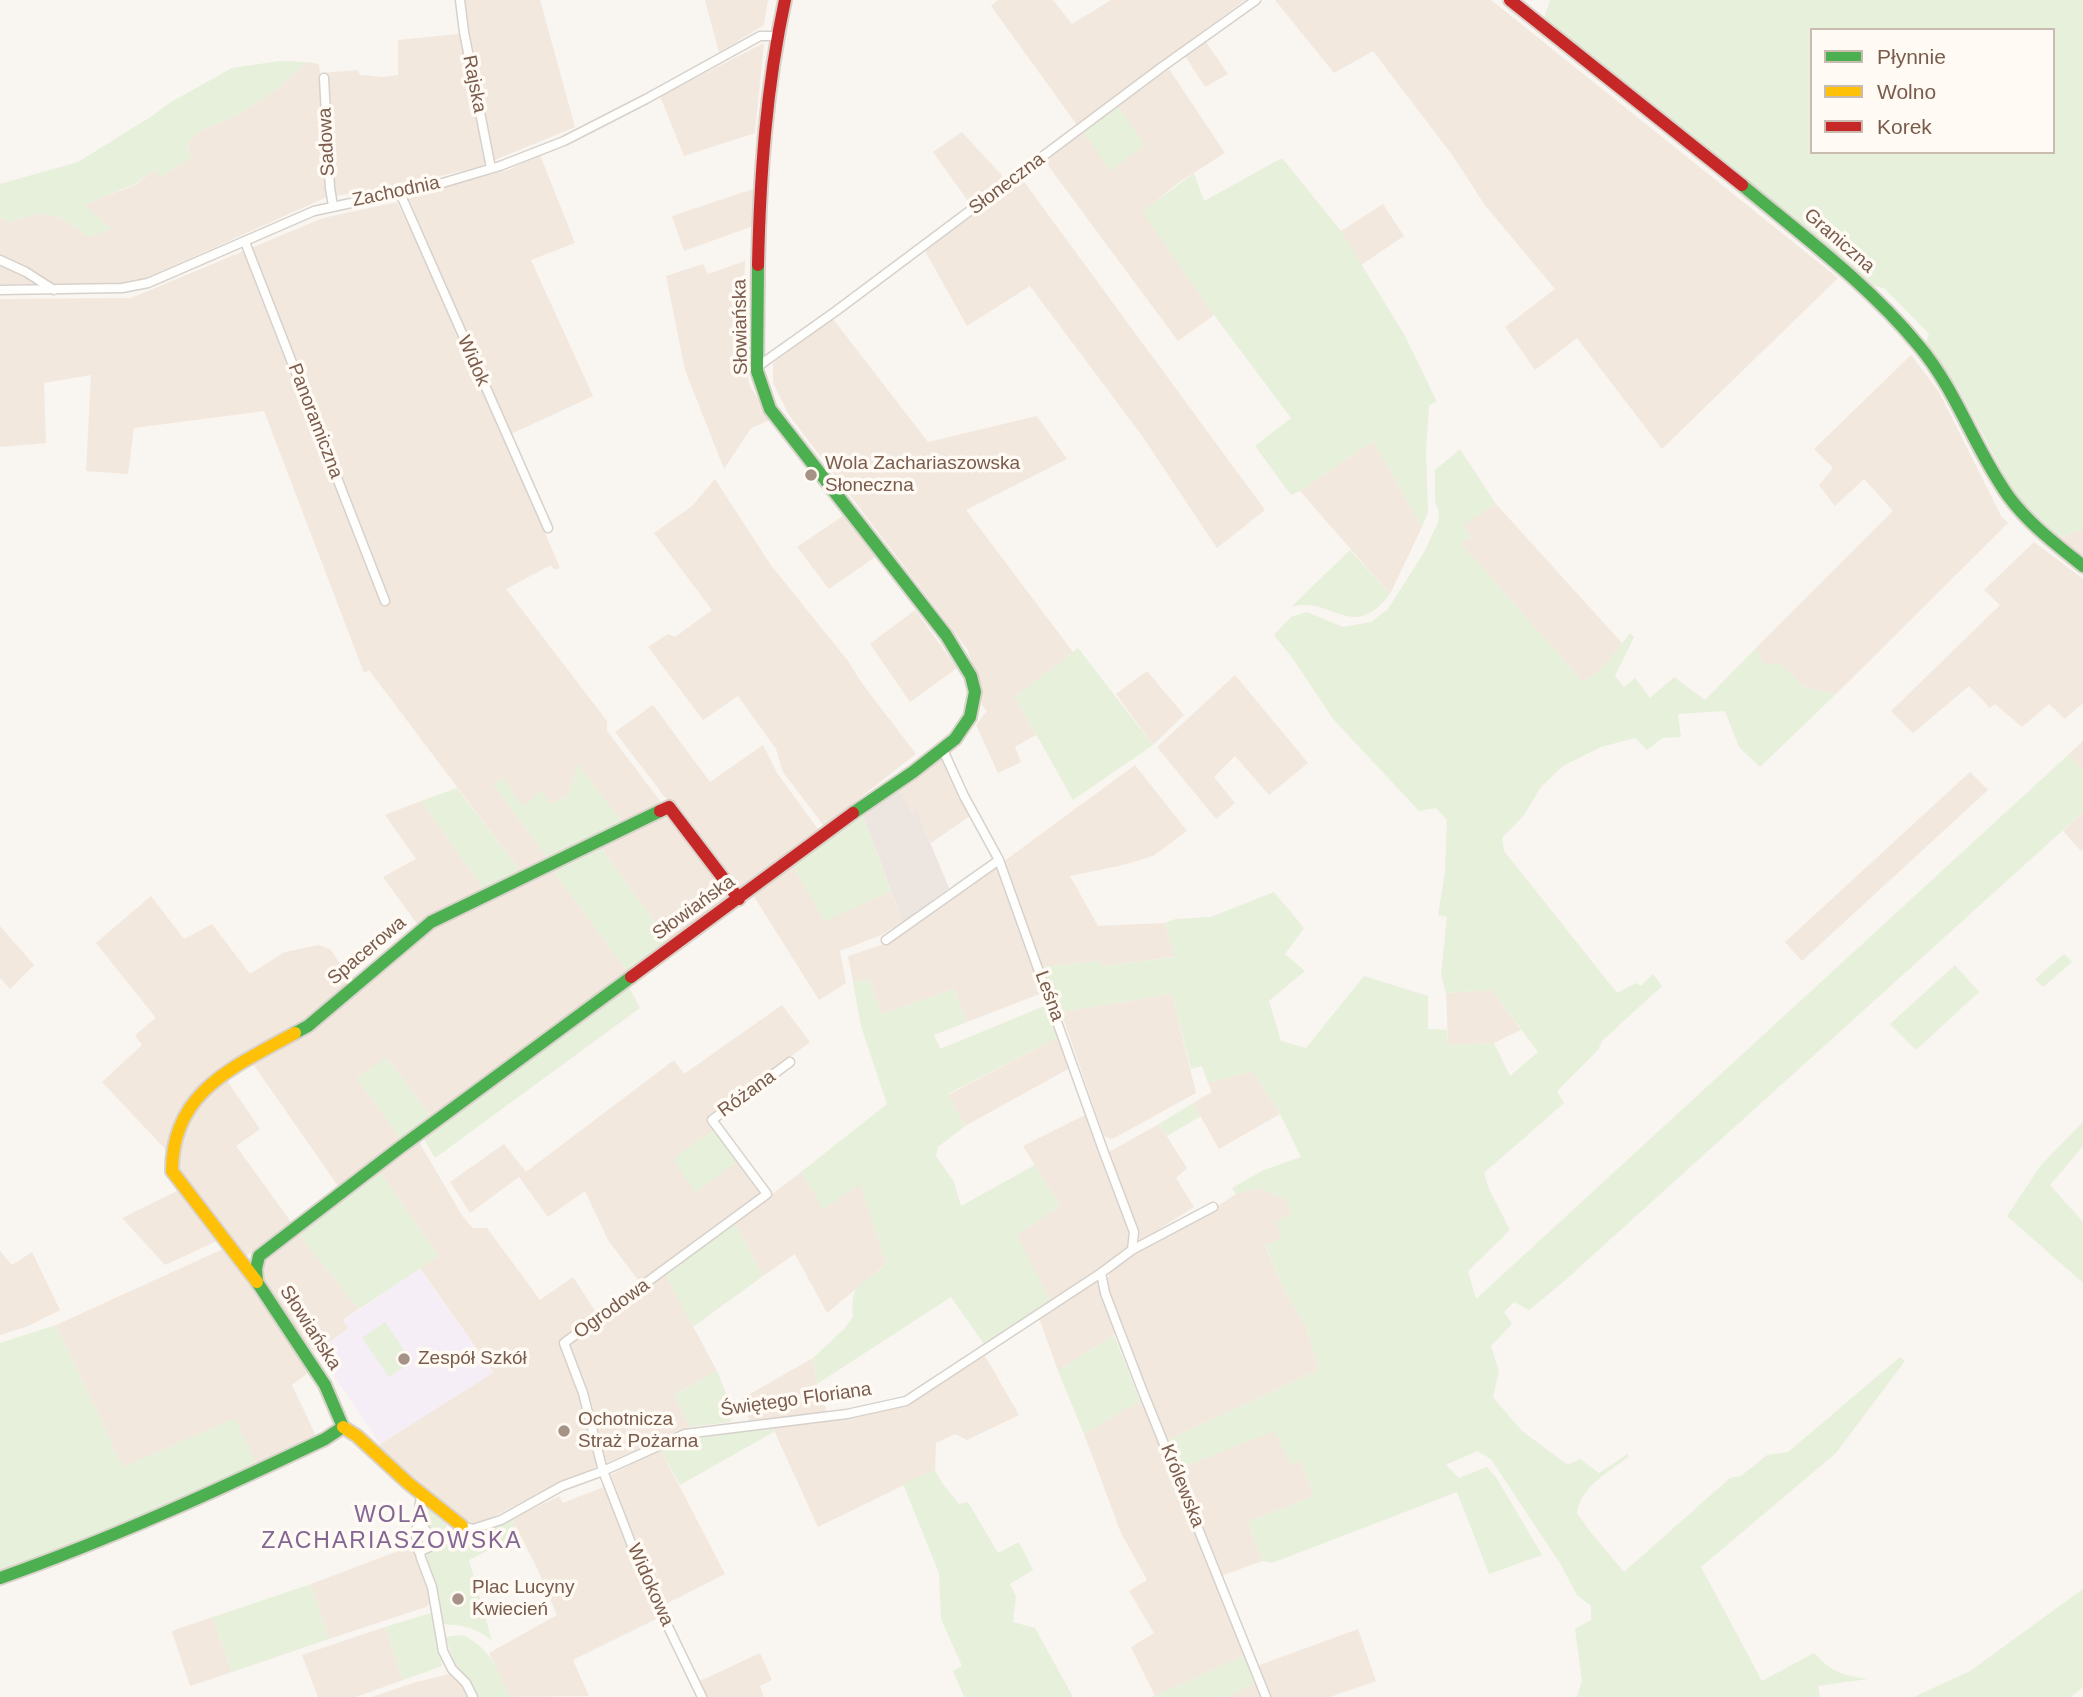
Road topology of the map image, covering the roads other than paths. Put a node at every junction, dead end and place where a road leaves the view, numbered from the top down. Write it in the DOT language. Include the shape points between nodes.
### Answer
graph roads {
  1 [pos="460,0"];
  2 [pos="785,0"];
  3 [pos="1256,0"];
  4 [pos="1510,0"];
  5 [pos="776,36"];
  6 [pos="324,78"];
  7 [pos="491,168"];
  8 [pos="400,194"];
  9 [pos="333,206"];
  10 [pos="245,242"];
  11 [pos="0,260"];
  12 [pos="0,290"];
  13 [pos="54,290"];
  14 [pos="757,367"];
  15 [pos="548,528"];
  16 [pos="2083,566"];
  17 [pos="385,601"];
  18 [pos="943,750"];
  19 [pos="999,860"];
  20 [pos="739,899"];
  21 [pos="886,940"];
  22 [pos="790,1062"];
  23 [pos="768,1194"];
  24 [pos="1213,1207"];
  25 [pos="1132,1250"];
  26 [pos="1101,1273"];
  27 [pos="257,1282"];
  28 [pos="343,1427"];
  29 [pos="603,1471"];
  30 [pos="421,1495"];
  31 [pos="418,1519"];
  32 [pos="462,1526"];
  33 [pos="444,1540"];
  34 [pos="419,1552"];
  35 [pos="0,1578"];
  36 [pos="473,1697"];
  37 [pos="702,1697"];
  38 [pos="1266,1697"];
  1 -- 7 [label="street, Rajska"];
  2 -- 5 [label="street, Słowiańska"];
  3 -- 14 [label="street, Słoneczna"];
  4 -- 16 [label="street, Graniczna" via="1724,169 1875,298 1940,376 2017,508"];
  5 -- 7 [label="street, Zachodnia" via="760,36 603,122"];
  5 -- 14 [label="street, Słowiańska" via="765,111"];
  6 -- 9 [label="street, Sadowa"];
  7 -- 8 [label="street, Zachodnia"];
  8 -- 9 [label="street, Zachodnia"];
  8 -- 15 [label="street, Widok"];
  9 -- 10 [label="street, Zachodnia"];
  10 -- 13 [label="street, Zachodnia" via="136,286"];
  10 -- 17 [label="street, Panoramiczna"];
  11 -- 13 [label="street"];
  12 -- 13 [label="street, Zachodnia"];
  14 -- 18 [label="street, Słowiańska" via="770,409 938,625 974,681 974,708 965,727"];
  18 -- 19 [label="street, Leśna"];
  18 -- 20 [label="street, Słowiańska"];
  19 -- 21 [label="street"];
  19 -- 25 [label="street, Leśna" via="1134,1232"];
  20 -- 27 [label="street, Słowiańska" via="259,1256"];
  20 -- 27 [label="street, Spacerowa" via="669,807 431,922 308,1026 232,1068 195,1099 181,1120 172,1149 172,1171"];
  22 -- 23 [label="street, Różana" via="712,1120"];
  23 -- 29 [label="street, Ogrodowa" via="564,1343 583,1393"];
  24 -- 25 [label="street, Świętego Floriana"];
  25 -- 26 [label="street, Świętego Floriana"];
  26 -- 29 [label="street, Świętego Floriana" via="906,1401 847,1414 685,1434"];
  26 -- 38 [label="street, Królewska" via="1141,1387"];
  27 -- 28 [label="street, Słowiańska" via="325,1385"];
  28 -- 30 [label="street"];
  28 -- 35 [label="street" via="172,1510"];
  29 -- 32 [label="street, Świętego Floriana" via="562,1486 491,1524 473,1529"];
  29 -- 37 [label="street, Widokowa" via="645,1579"];
  30 -- 31 [label="street"];
  30 -- 32 [label="street"];
  31 -- 33 [label="street" via="432,1539"];
  31 -- 34 [label="street" via="415,1536"];
  32 -- 33 [label="street"];
  33 -- 34 [label="street"];
  34 -- 36 [label="street" via="432,1587 443,1651"];
}
